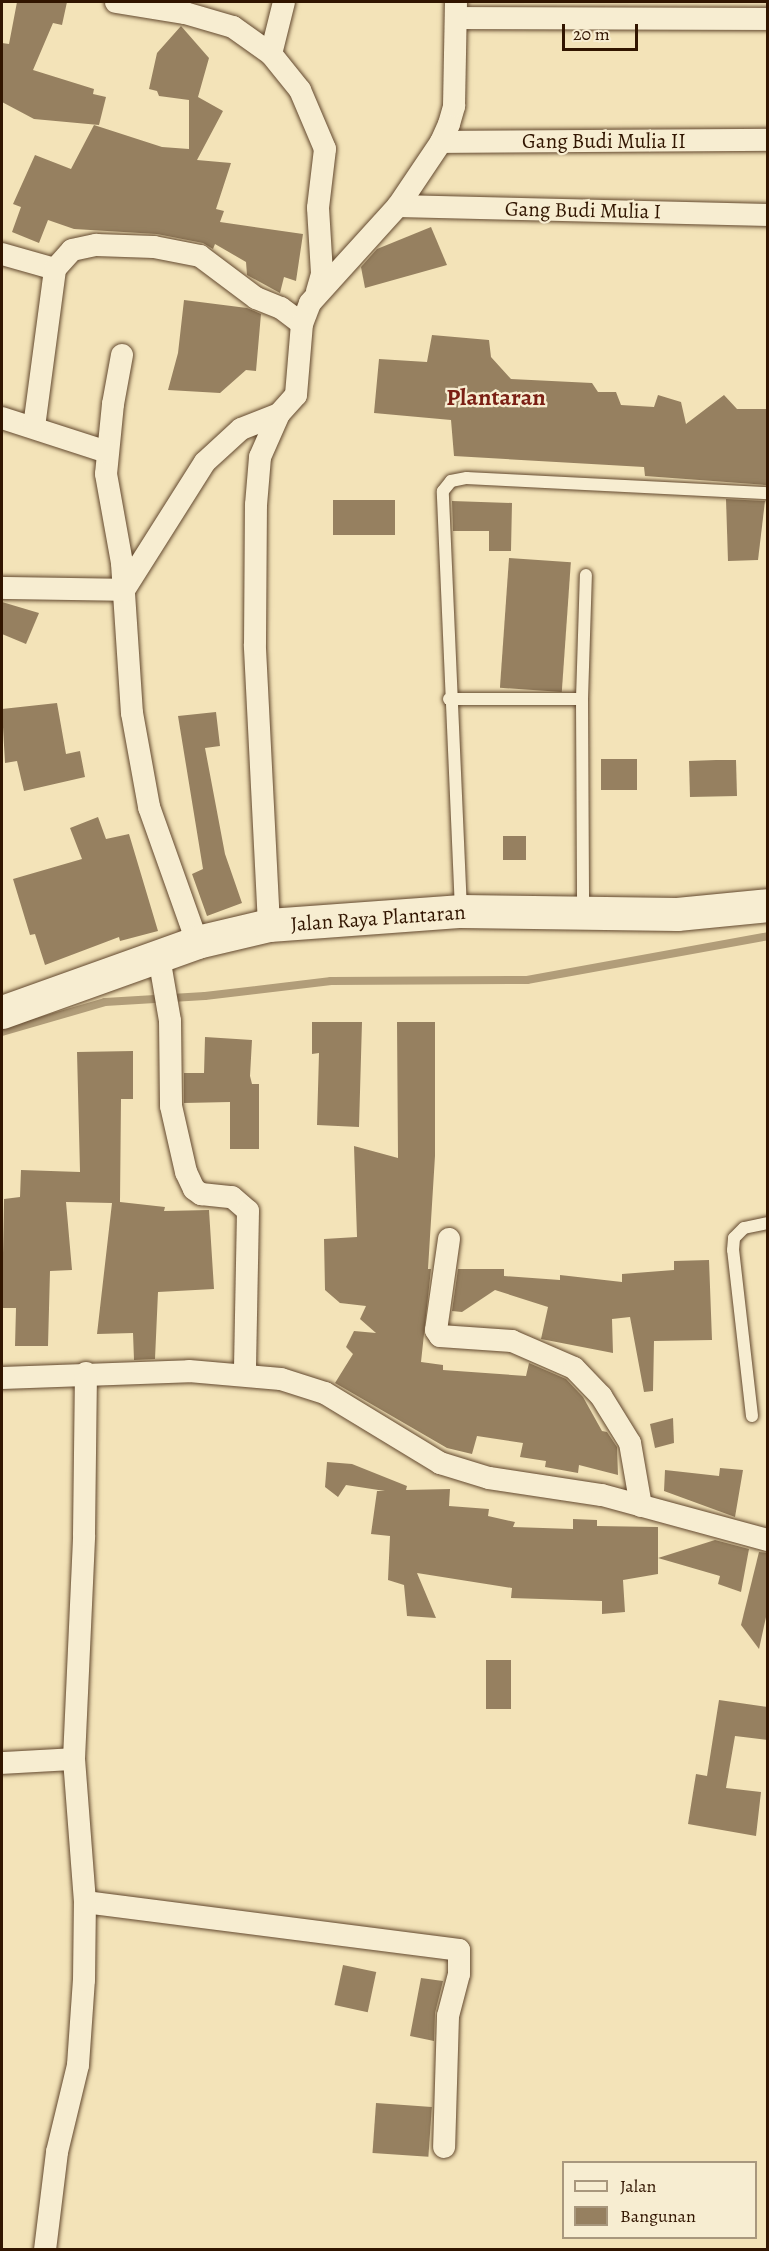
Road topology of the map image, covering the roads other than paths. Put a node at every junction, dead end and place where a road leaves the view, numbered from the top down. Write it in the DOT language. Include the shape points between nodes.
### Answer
graph roads {
  1 [pos="116,2"];
  2 [pos="284,2"];
  3 [pos="186,7"];
  4 [pos="456,10"];
  5 [pos="768,19"];
  6 [pos="271,54"];
  7 [pos="768,140"];
  8 [pos="441,142"];
  9 [pos="398,206"];
  10 [pos="768,215"];
  11 [pos="2,254"];
  12 [pos="55,269"];
  13 [pos="316,293"];
  14 [pos="302,324"];
  15 [pos="122,356"];
  16 [pos="279,414"];
  17 [pos="2,418"];
  18 [pos="34,427"];
  19 [pos="107,452"];
  20 [pos="768,494"];
  21 [pos="586,576"];
  22 [pos="2,588"];
  23 [pos="124,590"];
  24 [pos="449,699"];
  25 [pos="582,699"];
  26 [pos="768,905"];
  27 [pos="461,911"];
  28 [pos="583,913"];
  29 [pos="269,925"];
  30 [pos="197,942"];
  31 [pos="159,957"];
  32 [pos="2,1012"];
  33 [pos="768,1223"];
  34 [pos="449,1239"];
  35 [pos="86,1373"];
  36 [pos="245,1373"];
  37 [pos="2,1378"];
  38 [pos="752,1416"];
  39 [pos="640,1506"];
  40 [pos="768,1540"];
  41 [pos="74,1759"];
  42 [pos="2,1763"];
  43 [pos="85,1902"];
  44 [pos="444,2147"];
  45 [pos="45,2250"];
  1 -- 3 [label="street"];
  2 -- 6 [label="street"];
  3 -- 6 [label="street" via="233,27"];
  4 -- 5 [label="street"];
  4 -- 8 [label="street" via="454,106"];
  6 -- 13 [label="street" via="312,109 326,149 318,208 322,274"];
  7 -- 8 [label="street, Gang Budi Mulia II"];
  8 -- 9 [label="street"];
  9 -- 10 [label="street, Gang Budi Mulia I"];
  9 -- 13 [label="street"];
  11 -- 12 [label="street"];
  12 -- 14 [label="street" via="62,256 84,247 171,249 200,256 256,298 281,308"];
  12 -- 18 [label="street"];
  13 -- 14 [label="street"];
  14 -- 16 [label="street" via="296,395"];
  15 -- 19 [label="street"];
  16 -- 23 [label="street" via="241,429 206,462"];
  16 -- 29 [label="street" via="260,457 256,505 255,644"];
  17 -- 18 [label="street"];
  18 -- 19 [label="street"];
  19 -- 23 [label="street" via="109,498"];
  20 -- 24 [label="lane" via="467,478 451,482 440,502"];
  21 -- 25 [label="lane"];
  22 -- 23 [label="street"];
  23 -- 30 [label="street" via="130,699 145,791"];
  24 -- 25 [label="lane"];
  24 -- 27 [label="lane"];
  25 -- 28 [label="lane"];
  26 -- 28 [label="main road, Jalan Raya Plantaran" via="677,914"];
  27 -- 28 [label="main road, Jalan Raya Plantaran"];
  27 -- 29 [label="main road, Jalan Raya Plantaran"];
  29 -- 30 [label="main road, Jalan Raya Plantaran"];
  30 -- 31 [label="main road, Jalan Raya Plantaran"];
  31 -- 32 [label="main road, Jalan Raya Plantaran"];
  31 -- 36 [label="street" via="171,1022 171,1106 186,1172 201,1194 232,1197 248,1211"];
  33 -- 38 [label="lane" via="744,1228 734,1238 733,1250"];
  34 -- 39 [label="street" via="436,1330 440,1335 513,1341 574,1368 601,1396 630,1443"];
  35 -- 36 [label="street"];
  35 -- 37 [label="street"];
  35 -- 41 [label="street" via="84,1535"];
  36 -- 39 [label="street" via="281,1378 326,1393 440,1463 489,1478 602,1495"];
  39 -- 40 [label="street"];
  41 -- 42 [label="street"];
  41 -- 43 [label="street"];
  43 -- 44 [label="street" via="459,1950 459,1974 448,2016"];
  43 -- 45 [label="street" via="78,2065 57,2152"];
}
